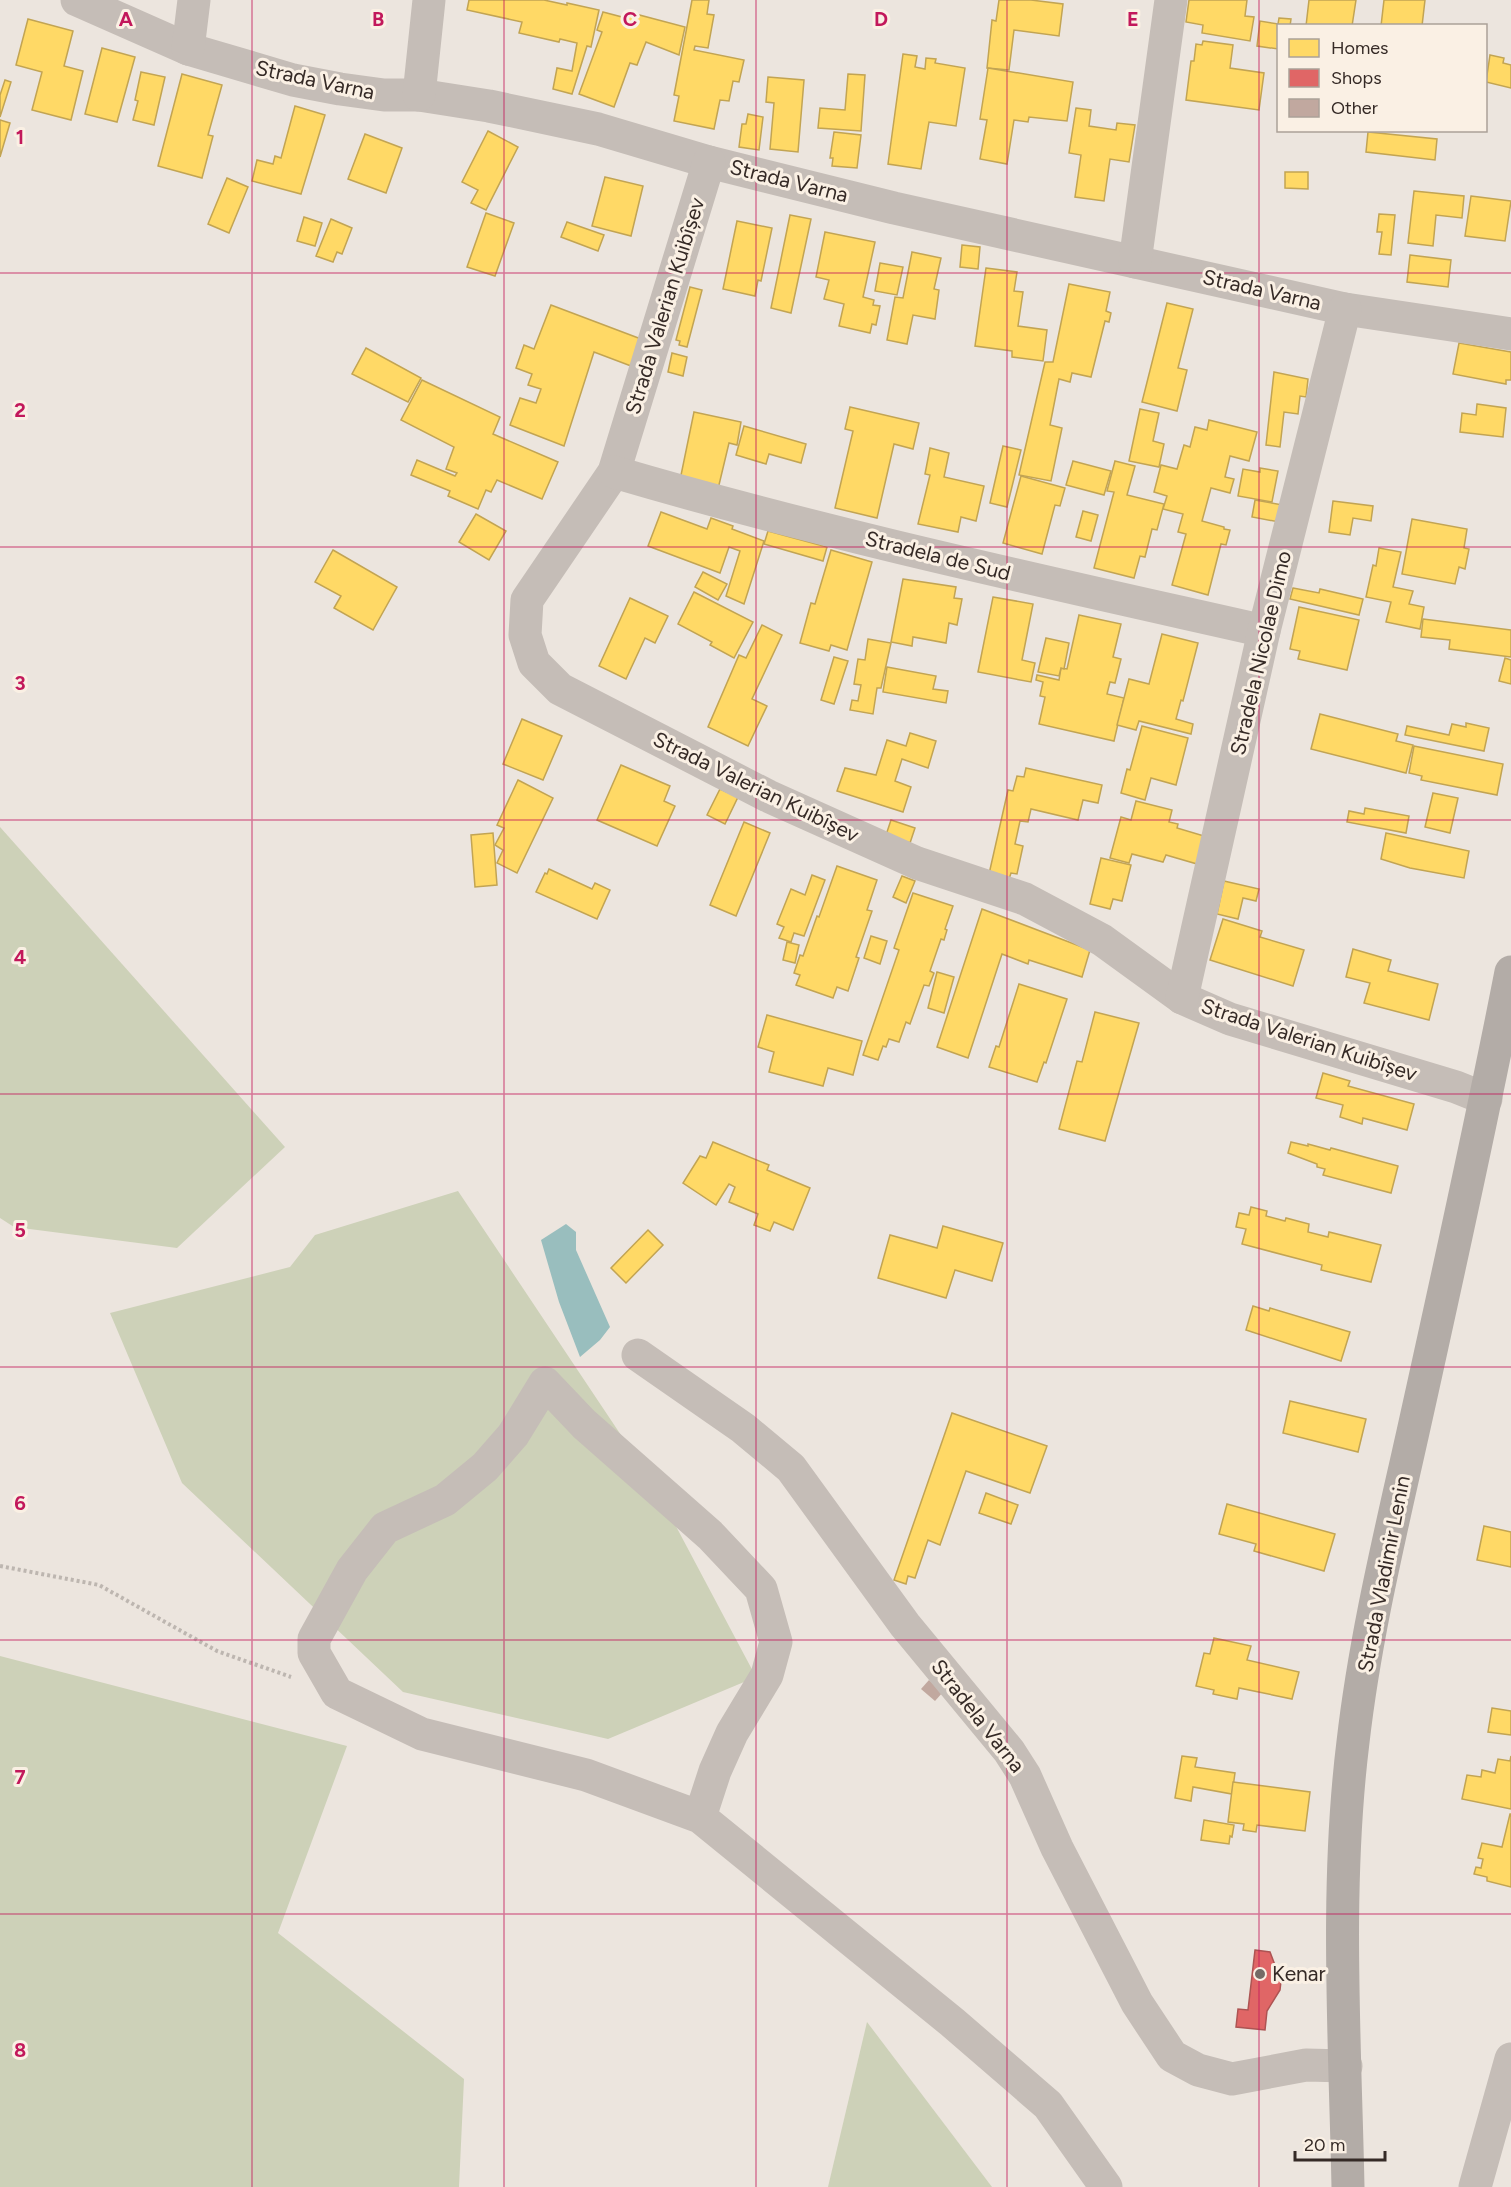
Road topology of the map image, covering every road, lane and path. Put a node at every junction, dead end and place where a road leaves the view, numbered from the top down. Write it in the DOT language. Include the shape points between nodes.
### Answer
graph roads {
  1 [pos="77,0"];
  2 [pos="194,0"];
  3 [pos="429,0"];
  4 [pos="1171,0"];
  5 [pos="189,49"];
  6 [pos="419,95"];
  7 [pos="709,162"];
  8 [pos="1135,262"];
  9 [pos="1345,309"];
  10 [pos="1511,334"];
  11 [pos="614,472"];
  12 [pos="1264,631"];
  13 [pos="1511,972"];
  14 [pos="1182,998"];
  15 [pos="1486,1099"];
  16 [pos="638,1354"];
  17 [pos="0,1566"];
  18 [pos="337,1693"];
  19 [pos="700,1817"];
  20 [pos="1511,2059"];
  21 [pos="1346,2066"];
  22 [pos="1106,2187"];
  23 [pos="1348,2187"];
  24 [pos="1475,2187"];
  1 -- 5 [label="street, Strada Varna"];
  2 -- 5 [label="street"];
  3 -- 6 [label="street"];
  4 -- 8 [label="street"];
  5 -- 6 [label="street, Strada Varna" via="293,80 384,95"];
  6 -- 7 [label="street, Strada Varna" via="598,129"];
  7 -- 8 [label="street, Strada Varna"];
  7 -- 11 [label="street, Strada Valerian Kuibîșev"];
  8 -- 9 [label="street, Strada Varna"];
  9 -- 10 [label="street, Strada Varna"];
  9 -- 12 [label="street, Stradela Nicolae Dimo"];
  11 -- 12 [label="street, Stradela de Sud" via="924,554"];
  11 -- 14 [label="street, Strada Valerian Kuibîșev" via="527,600 525,635 534,663 560,689 800,811 917,863 1025,899 1102,940"];
  12 -- 14 [label="street, Stradela Nicolae Dimo"];
  13 -- 15 [label="main road, Strada Vladimir Lenin"];
  14 -- 15 [label="street, Strada Valerian Kuibîșev" via="1230,1019"];
  15 -- 21 [label="main road, Strada Vladimir Lenin" via="1372,1616 1353,1741 1345,1827"];
  16 -- 21 [label="street, Stradela Varna" via="743,1428 791,1468 905,1625 1002,1742 1025,1776 1057,1848 1137,2003 1172,2056 1198,2070 1232,2079 1306,2065"];
  17 -- 18 [label="path" via="99,1585 217,1652"];
  18 -- 19 [label="street" via="422,1734 586,1775"];
  18 -- 19 [label="street" via="314,1653 314,1640 352,1570 385,1528 445,1500 485,1467 513,1435 545,1383 584,1424 710,1535 761,1589 776,1642 767,1675 732,1733"];
  19 -- 22 [label="street" via="1048,2105"];
  20 -- 24 [label="street"];
  21 -- 23 [label="main road, Strada Vladimir Lenin"];
}
